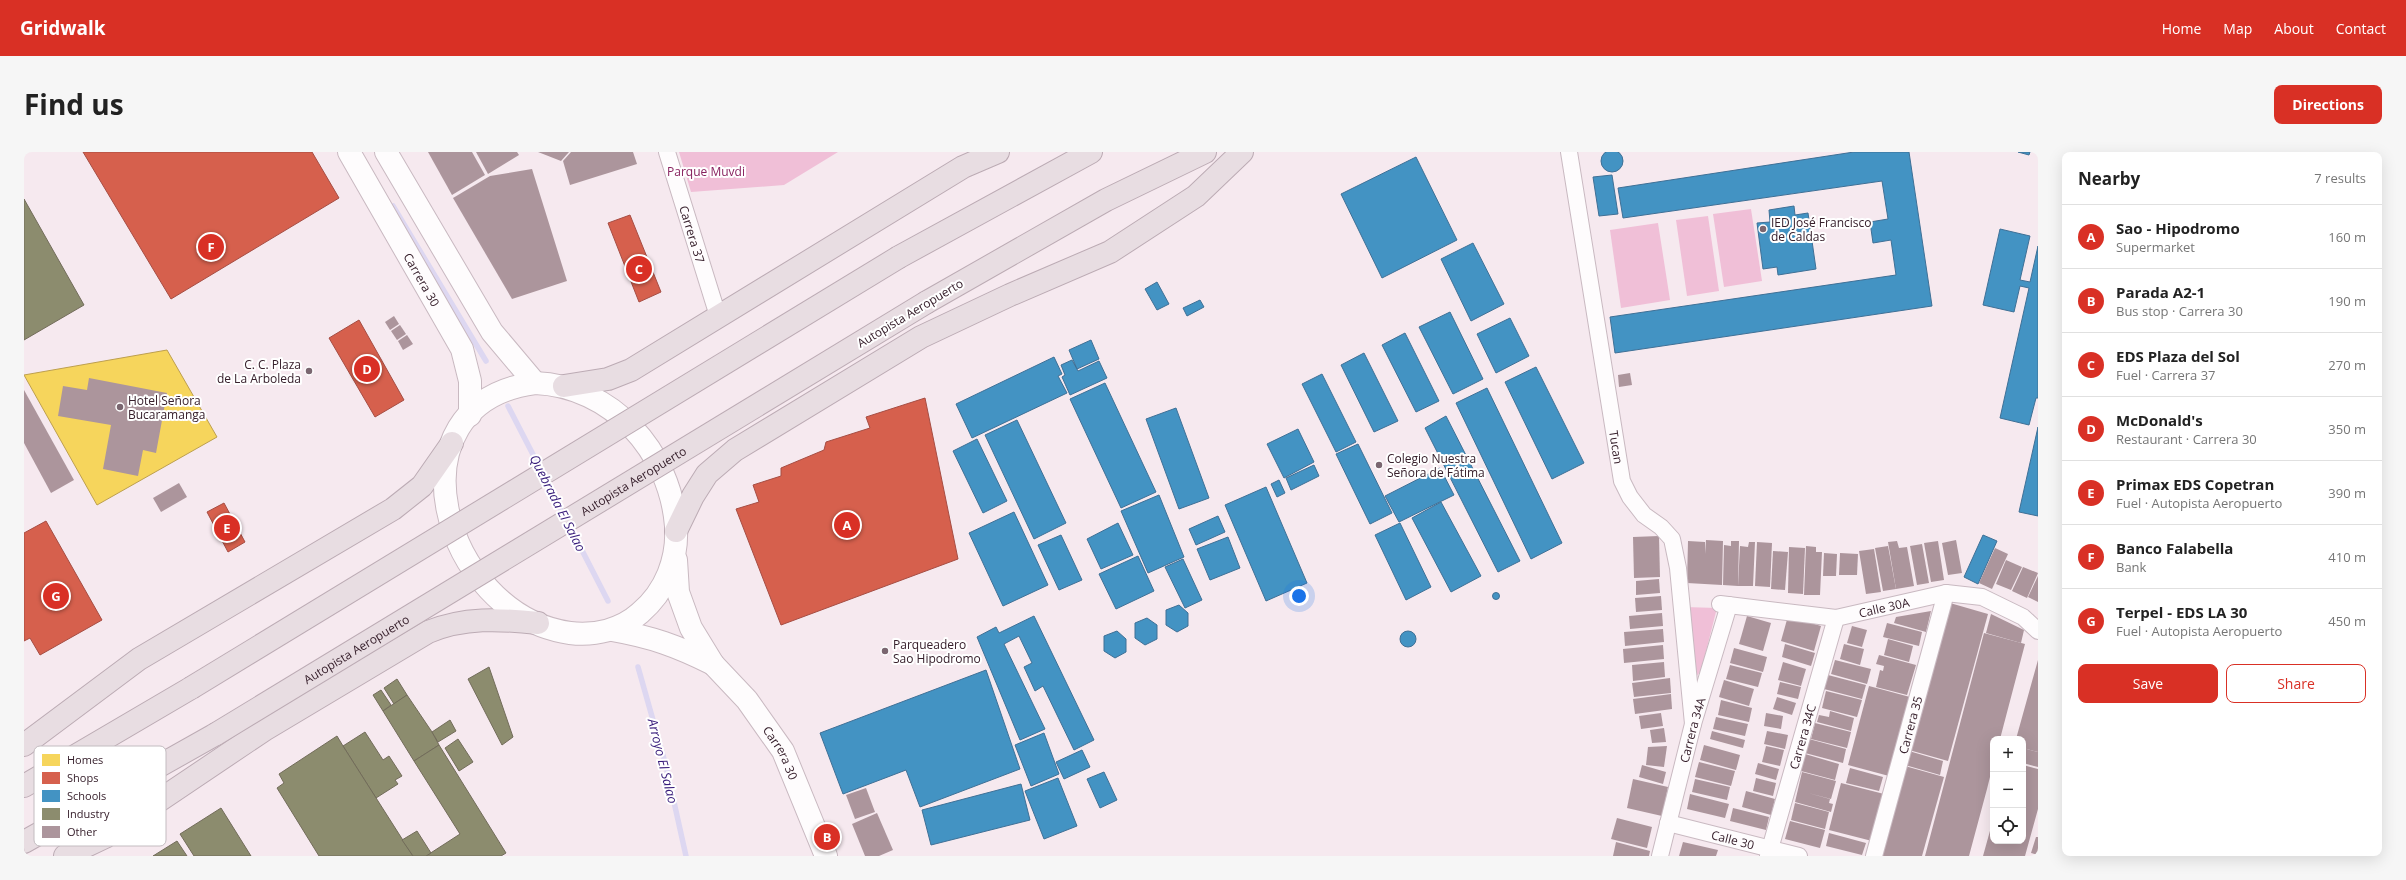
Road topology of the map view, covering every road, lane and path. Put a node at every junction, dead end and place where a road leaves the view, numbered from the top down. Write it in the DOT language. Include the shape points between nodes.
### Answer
graph roads {
  1 [pos="349,152"];
  2 [pos="386,152"];
  3 [pos="667,152"];
  4 [pos="998,152"];
  5 [pos="1091,152"];
  6 [pos="1205,152"];
  7 [pos="1242,152"];
  8 [pos="1570,152"];
  9 [pos="718,316"];
  10 [pos="535,383"];
  11 [pos="564,386"];
  12 [pos="470,415"];
  13 [pos="452,443"];
  14 [pos="676,531"];
  15 [pos="676,555"];
  16 [pos="1946,593"];
  17 [pos="1724,604"];
  18 [pos="1836,618"];
  19 [pos="538,623"];
  20 [pos="612,630"];
  21 [pos="2038,631"];
  22 [pos="713,664"];
  23 [pos="1693,724"];
  24 [pos="24,745"];
  25 [pos="92,746"];
  26 [pos="166,762"];
  27 [pos="34,780"];
  28 [pos="24,786"];
  29 [pos="166,796"];
  30 [pos="1668,823"];
  31 [pos="34,836"];
  32 [pos="24,842"];
  33 [pos="86,846"];
  34 [pos="1769,852"];
  35 [pos="65,856"];
  36 [pos="826,856"];
  37 [pos="1660,856"];
  38 [pos="1799,856"];
  39 [pos="1874,856"];
  1 -- 12 [label="street, Carrera 30" via="462,350 470,380"];
  2 -- 10 [label="street" via="492,332"];
  3 -- 9 [label="street, Carrera 37"];
  4 -- 9 [label="highway" via="963,167"];
  5 -- 25 [label="highway, bridge" via="899,257"];
  6 -- 26 [label="highway, Autopista Aeropuerto, bridge" via="1106,200 927,302"];
  7 -- 14 [label="highway" via="1196,196 1110,252 1010,295 916,340 734,450 707,474"];
  8 -- 23 [label="street, Tucan" via="1622,481 1644,515 1672,539 1678,568"];
  9 -- 11 [label="highway" via="631,370 608,379"];
  10 -- 11 [label="street, Carrera 30"];
  10 -- 12 [label="street" via="502,392"];
  11 -- 14 [label="street, Carrera 30" via="584,393 618,414 650,447 666,480"];
  12 -- 13 [label="street"];
  13 -- 19 [label="street" via="446,463 444,484 456,540 473,572 488,590 516,611"];
  13 -- 24 [label="highway" via="430,477 398,506 140,659"];
  14 -- 15 [label="street, Carrera 30"];
  15 -- 20 [label="street" via="668,576 652,602 634,618"];
  15 -- 22 [label="street, Carrera 30" via="678,592 683,610"];
  16 -- 18 [label="street, Calle 30A"];
  16 -- 21 [label="street, Calle 30A" via="1982,597 2023,617"];
  16 -- 39 [label="street, Carrera 35"];
  17 -- 18 [label="street, Calle 30A"];
  17 -- 23 [label="street, Carrera 34A"];
  18 -- 34 [label="street, Carrera 34C"];
  19 -- 20 [label="street" via="562,632 586,634"];
  19 -- 29 [label="highway" via="478,620 428,632 264,730"];
  20 -- 22 [label="street, Carrera 30" via="656,639"];
  22 -- 36 [label="street, Carrera 30" via="747,700 783,751"];
  23 -- 30 [label="street, Carrera 34A"];
  27 -- 28 [label="highway, bridge"];
  30 -- 34 [label="street, Calle 30"];
  30 -- 37 [label="street, Carrera 34A"];
  31 -- 32 [label="highway, Autopista Aeropuerto, bridge"];
  33 -- 35 [label="highway"];
  34 -- 38 [label="street, Calle 30"];
}
